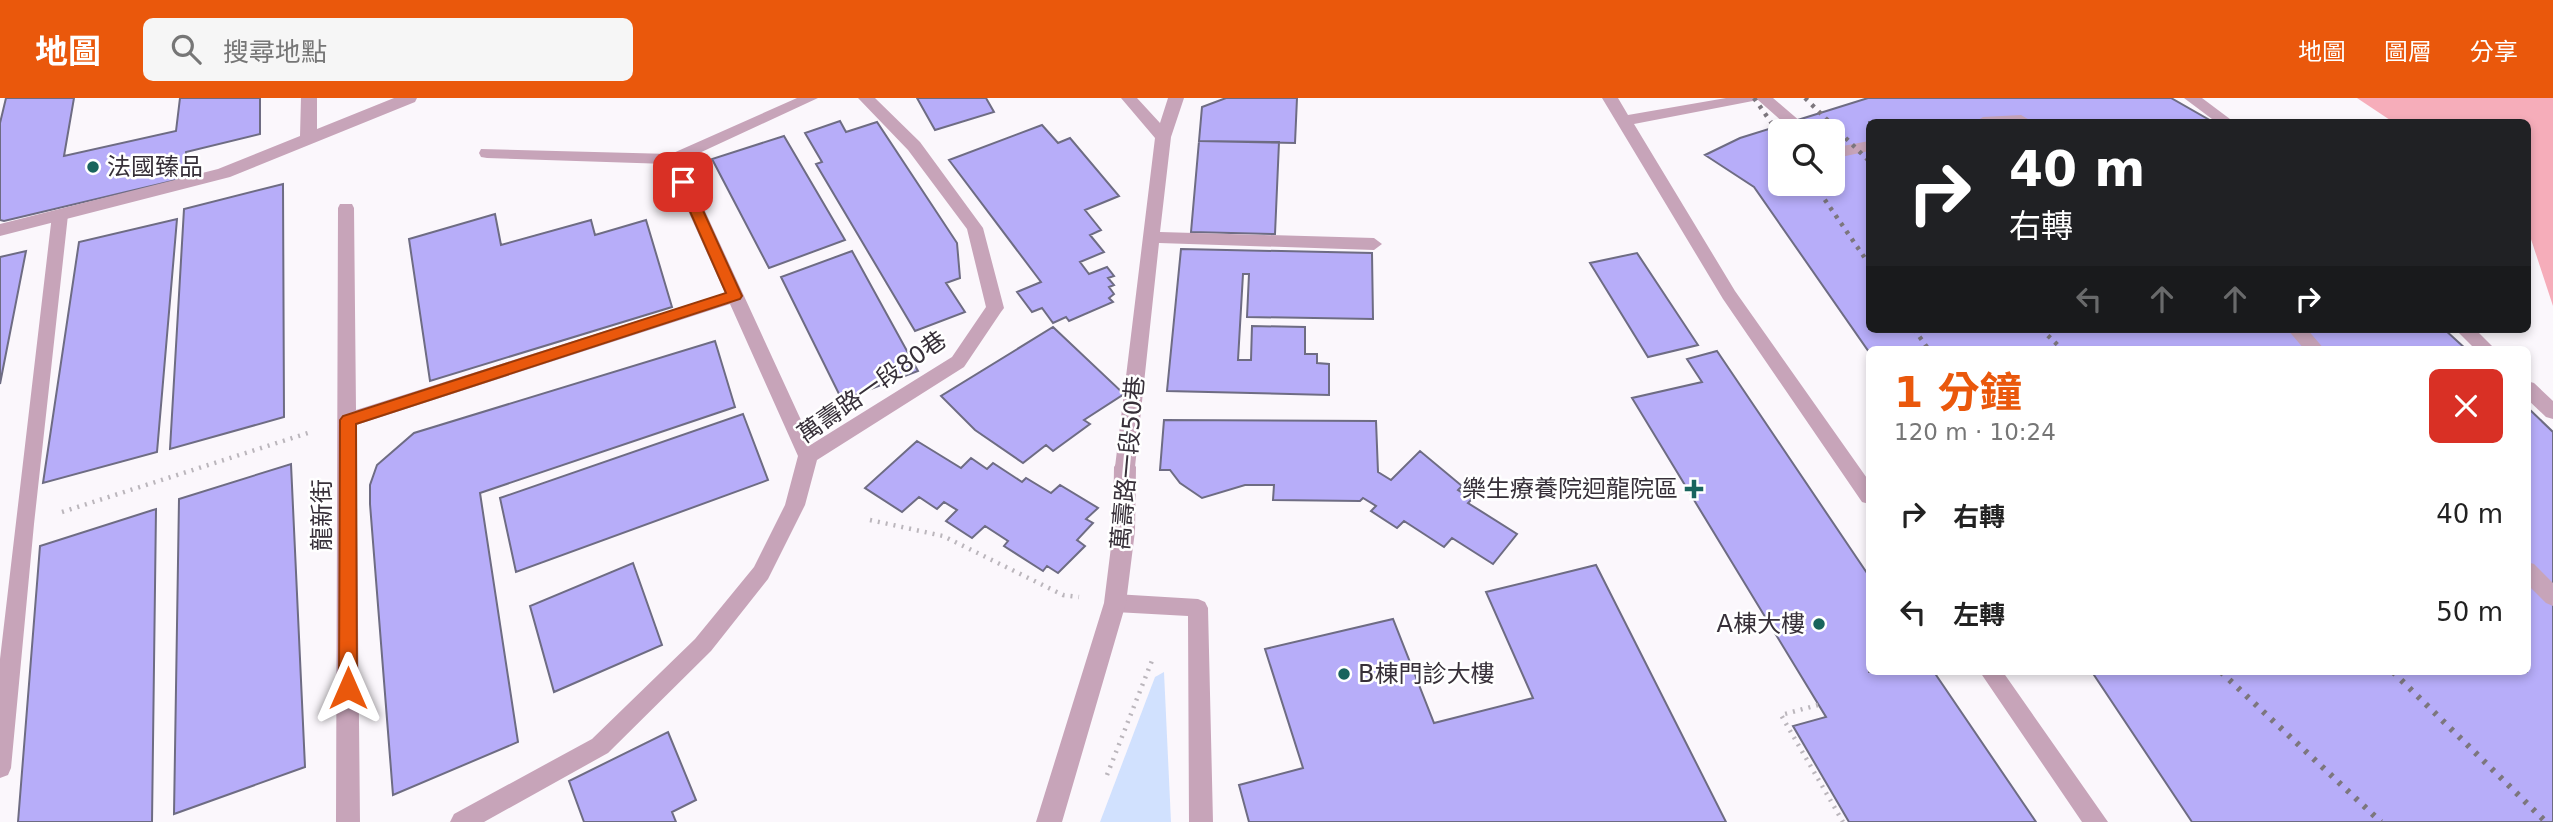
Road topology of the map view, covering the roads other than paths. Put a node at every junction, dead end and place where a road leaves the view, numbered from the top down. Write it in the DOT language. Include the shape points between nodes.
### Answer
graph roads {
  1 [pos="309,98"];
  2 [pos="409,98"];
  3 [pos="810,98"];
  4 [pos="866,98"];
  5 [pos="1129,98"];
  6 [pos="1176,98"];
  7 [pos="1610,98"];
  8 [pos="1752,98"];
  9 [pos="1764,98"];
  10 [pos="2192,98"];
  11 [pos="1788,119"];
  12 [pos="2222,119"];
  13 [pos="1624,121"];
  14 [pos="1163,137"];
  15 [pos="308,141"];
  16 [pos="1866,147"];
  17 [pos="1845,151"];
  18 [pos="487,153"];
  19 [pos="673,159"];
  20 [pos="346,208"];
  21 [pos="60,215"];
  22 [pos="0,230"];
  23 [pos="1150,237"];
  24 [pos="1374,244"];
  25 [pos="735,296"];
  26 [pos="2300,333"];
  27 [pos="2468,333"];
  28 [pos="2312,346"];
  29 [pos="2483,346"];
  30 [pos="2531,392"];
  31 [pos="2553,412"];
  32 [pos="348,420"];
  33 [pos="808,456"];
  34 [pos="1125,467"];
  35 [pos="1866,492"];
  36 [pos="2531,574"];
  37 [pos="2553,597"];
  38 [pos="1115,603"];
  39 [pos="1994,675"];
  40 [pos="0,768"];
  41 [pos="348,822"];
  42 [pos="461,822"];
  43 [pos="1049,822"];
  44 [pos="1201,822"];
  45 [pos="2096,822"];
  1 -- 15 [label="street"];
  2 -- 15 [label="street"];
  3 -- 19 [label="lane"];
  4 -- 33 [label="lane, 萬壽路一段80巷" via="914,146 975,228 995,308 958,362"];
  5 -- 14 [label="lane"];
  6 -- 14 [label="lane, 萬壽路一段50巷"];
  7 -- 13 [label="lane"];
  8 -- 13 [label="lane"];
  9 -- 11 [label="lane"];
  10 -- 12 [label="lane"];
  13 -- 35 [label="lane" via="1729,295"];
  14 -- 23 [label="lane, 萬壽路一段50巷"];
  15 -- 21 [label="street" via="225,173"];
  16 -- 17 [label="lane"];
  18 -- 19 [label="lane"];
  19 -- 25 [label="lane"];
  20 -- 32 [label="lane, 龍新街"];
  21 -- 22 [label="street"];
  21 -- 40 [label="lane"];
  23 -- 24 [label="lane"];
  23 -- 34 [label="lane, 萬壽路一段50巷"];
  25 -- 32 [label="lane"];
  25 -- 33 [label="lane"];
  26 -- 28 [label="lane"];
  27 -- 29 [label="lane"];
  30 -- 31 [label="lane"];
  32 -- 41 [label="lane, 龍新街"];
  33 -- 42 [label="lane, 萬壽路一段80巷" via="795,505 761,573 703,645 600,746"];
  34 -- 38 [label="street, 萬壽路一段50巷" via="1124,531"];
  36 -- 37 [label="lane"];
  38 -- 43 [label="street, 萬壽路一段50巷"];
  38 -- 44 [label="lane" via="1198,608"];
  39 -- 45 [label="lane"];
}
